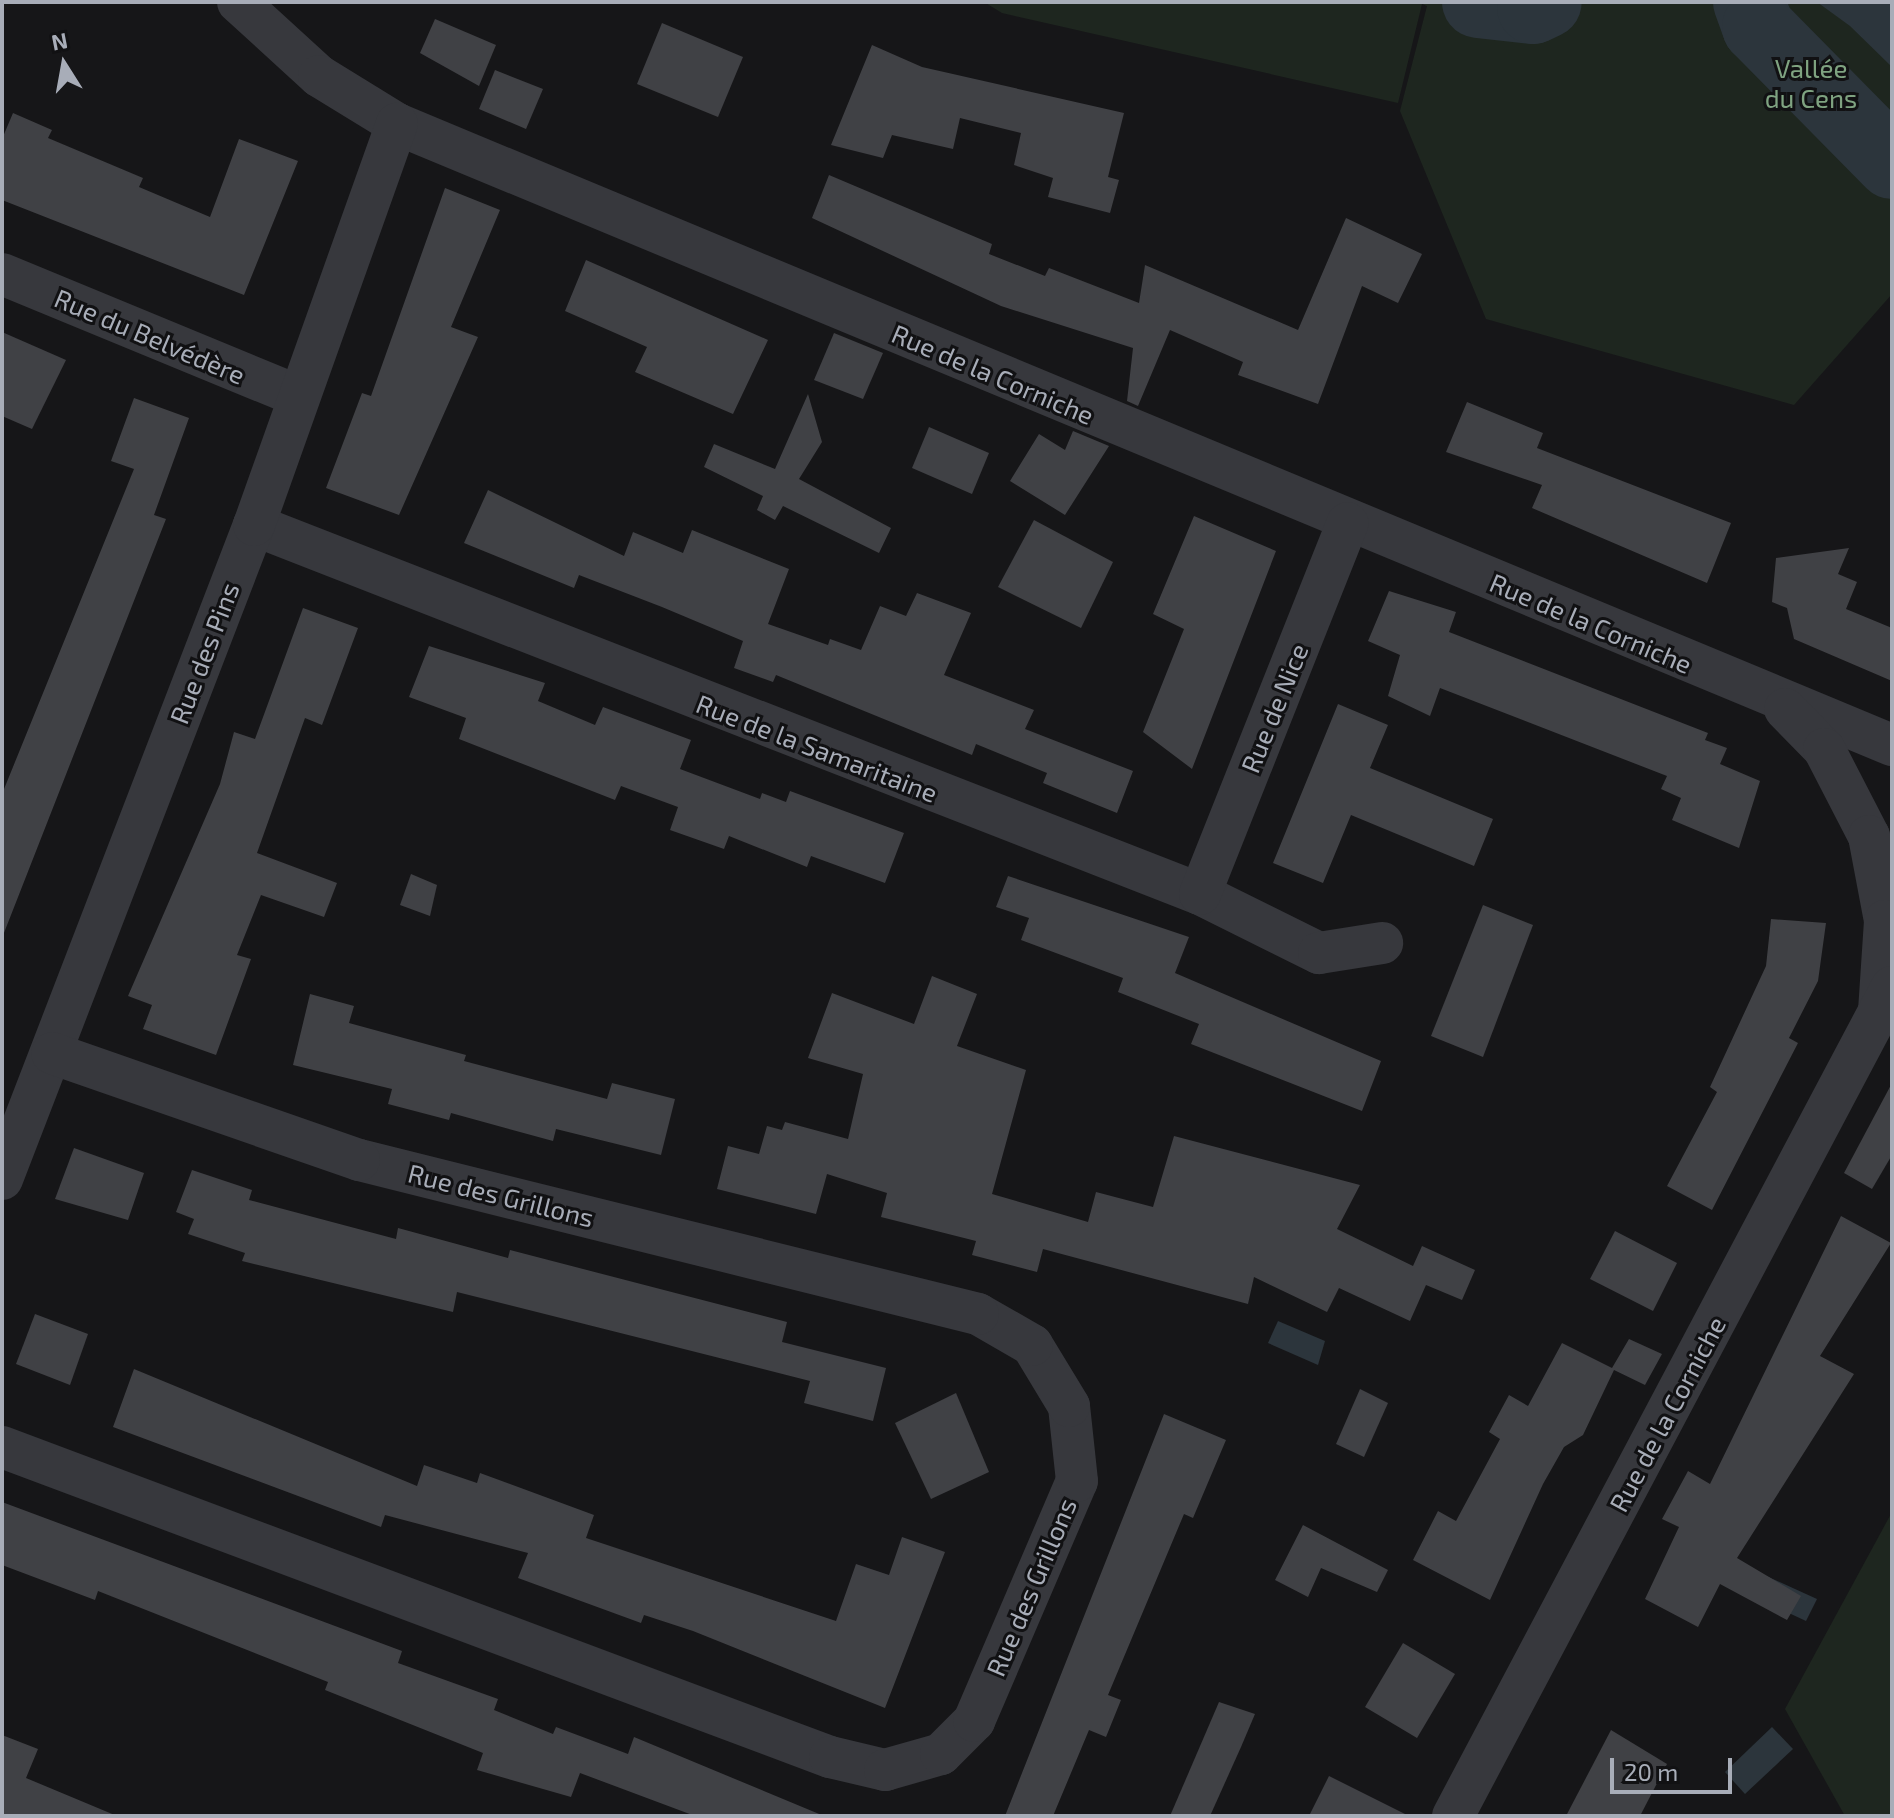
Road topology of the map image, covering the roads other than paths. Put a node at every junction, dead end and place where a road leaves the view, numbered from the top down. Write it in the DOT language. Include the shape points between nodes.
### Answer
graph roads {
  1 [pos="238,2"];
  2 [pos="397,124"];
  3 [pos="2,274"];
  4 [pos="298,396"];
  5 [pos="1348,523"];
  6 [pos="254,525"];
  7 [pos="1776,700"];
  8 [pos="1892,745"];
  9 [pos="1200,894"];
  10 [pos="1382,943"];
  11 [pos="1886,999"];
  12 [pos="52,1053"];
  13 [pos="2,1179"];
  14 [pos="2,1447"];
  15 [pos="1453,1816"];
  1 -- 2 [label="street, Rue de la Corniche" via="319,76"];
  2 -- 4 [label="street, Rue des Pins"];
  2 -- 5 [label="street, Rue de la Corniche"];
  3 -- 4 [label="street, Rue du Belvédère"];
  4 -- 6 [label="street, Rue des Pins"];
  5 -- 7 [label="street, Rue de la Corniche"];
  5 -- 9 [label="street, Rue de Nice"];
  6 -- 9 [label="street, Rue de la Samaritaine"];
  6 -- 12 [label="street, Rue des Pins"];
  7 -- 8 [label="street, Rue de la Corniche"];
  7 -- 11 [label="street, Rue de la Corniche" via="1824,749 1869,836 1885,921"];
  9 -- 10 [label="street, Rue de la Samaritaine" via="1319,953"];
  11 -- 15 [label="street, Rue de la Corniche"];
  12 -- 13 [label="street, Rue des Pins"];
  12 -- 14 [label="street, Rue des Grillons" via="359,1160 978,1314 1032,1345 1069,1406 1077,1481 974,1721 941,1754 885,1770 830,1757"];
}
